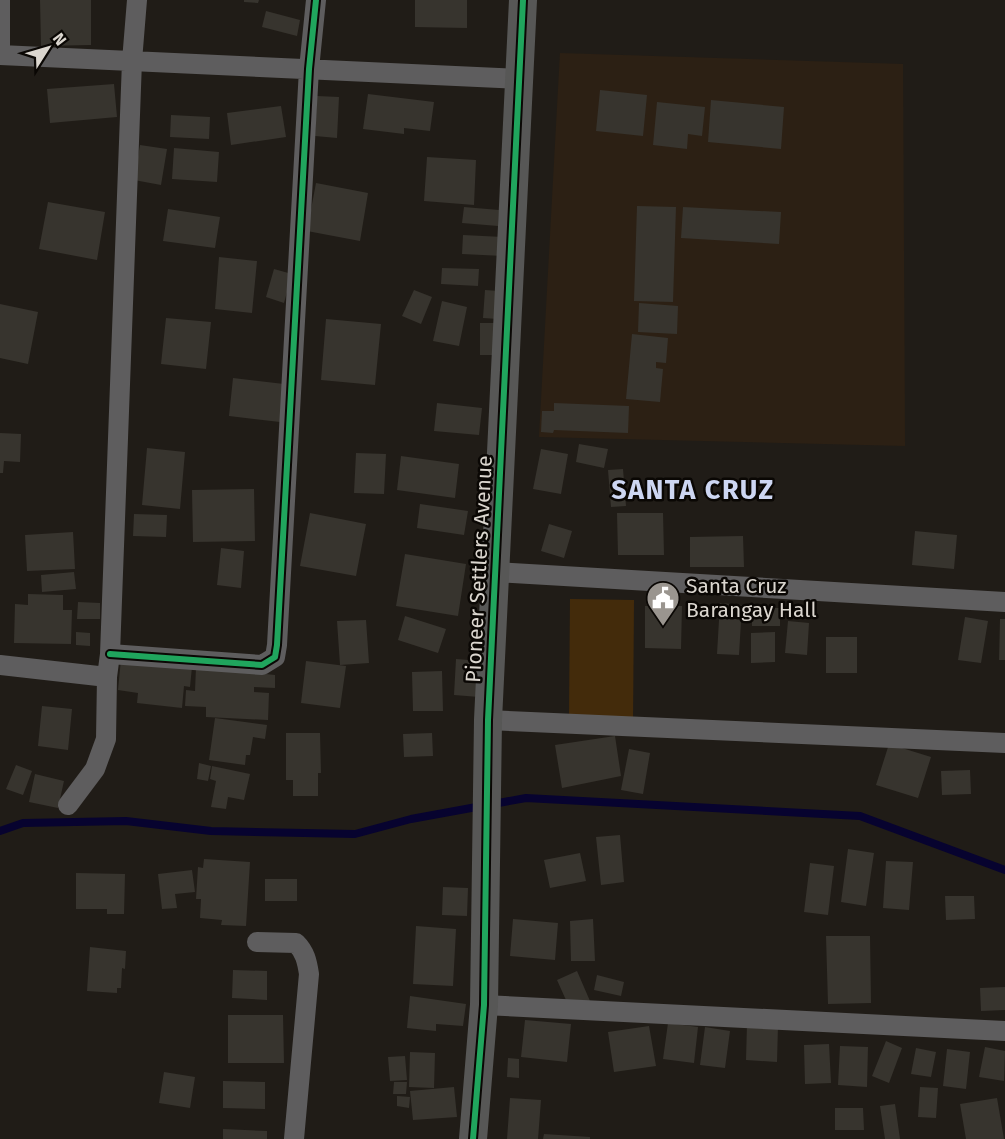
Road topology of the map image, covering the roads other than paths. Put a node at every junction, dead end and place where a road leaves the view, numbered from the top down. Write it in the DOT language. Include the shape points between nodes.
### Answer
graph roads {
  1 [pos="0,0"];
  2 [pos="137,0"];
  3 [pos="316,0"];
  4 [pos="523,0"];
  5 [pos="0,45"];
  6 [pos="0,56"];
  7 [pos="132,61"];
  8 [pos="309,69"];
  9 [pos="520,79"];
  10 [pos="495,573"];
  11 [pos="1005,602"];
  12 [pos="110,654"];
  13 [pos="0,665"];
  14 [pos="107,677"];
  15 [pos="488,720"];
  16 [pos="1005,743"];
  17 [pos="68,806"];
  18 [pos="257,942"];
  19 [pos="484,1005"];
  20 [pos="1005,1031"];
  21 [pos="294,1139"];
  22 [pos="473,1139"];
  1 -- 5 [label="street"];
  2 -- 7 [label="street"];
  3 -- 8 [label="street"];
  4 -- 9 [label="street, Pioneer Settlers Avenue"];
  6 -- 7 [label="street"];
  7 -- 8 [label="street"];
  7 -- 12 [label="street"];
  8 -- 9 [label="street"];
  8 -- 12 [label="street" via="275,657 262,665"];
  9 -- 10 [label="street, Pioneer Settlers Avenue"];
  10 -- 11 [label="street"];
  10 -- 15 [label="street, Pioneer Settlers Avenue"];
  12 -- 14 [label="street"];
  13 -- 14 [label="street"];
  14 -- 17 [label="street" via="106,739 95,769"];
  15 -- 16 [label="street"];
  15 -- 19 [label="street, Pioneer Settlers Avenue"];
  18 -- 21 [label="street" via="296,943 308,962"];
  19 -- 20 [label="street"];
  19 -- 22 [label="street, Pioneer Settlers Avenue"];
}
